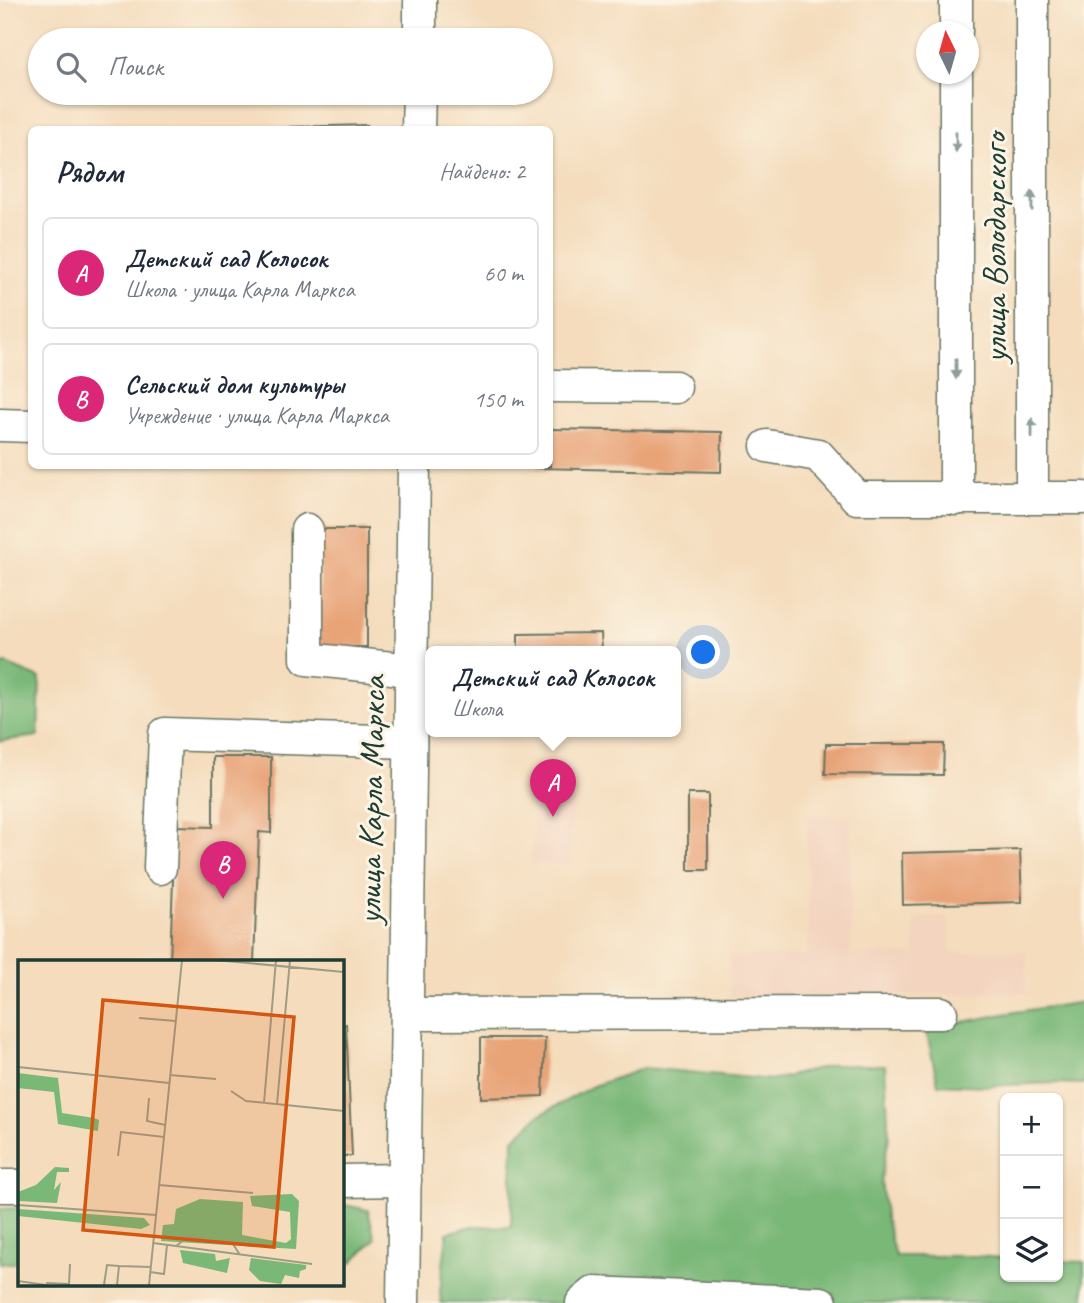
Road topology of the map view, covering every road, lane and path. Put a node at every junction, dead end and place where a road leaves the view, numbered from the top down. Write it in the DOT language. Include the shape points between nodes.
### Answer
graph roads {
  1 [pos="420,0"];
  2 [pos="956,0"];
  3 [pos="1032,0"];
  4 [pos="956,21"];
  5 [pos="420,28"];
  6 [pos="956,84"];
  7 [pos="419,105"];
  8 [pos="418,126"];
  9 [pos="553,386"];
  10 [pos="675,387"];
  11 [pos="0,425"];
  12 [pos="28,426"];
  13 [pos="766,446"];
  14 [pos="414,469"];
  15 [pos="1032,497"];
  16 [pos="1084,498"];
  17 [pos="956,499"];
  18 [pos="307,530"];
  19 [pos="411,670"];
  20 [pos="410,742"];
  21 [pos="160,868"];
  22 [pos="942,1013"];
  23 [pos="407,1014"];
  24 [pos="405,1180"];
  25 [pos="343,1181"];
  26 [pos="0,1186"];
  27 [pos="18,1186"];
  28 [pos="403,1303"];
  29 [pos="582,1303"];
  30 [pos="821,1303"];
  1 -- 5 [label="street"];
  2 -- 4 [label="street"];
  15 -- 3 [label="street, улица Володарского, one-way"];
  6 -- 17 [label="street, улица Володарского, one-way"];
  7 -- 8 [label="street"];
  9 -- 10 [label="street"];
  11 -- 12 [label="street"];
  13 -- 17 [label="street" via="818,456 857,498"];
  14 -- 19 [label="street, улица Карла Маркса"];
  15 -- 16 [label="street"];
  15 -- 17 [label="street"];
  18 -- 19 [label="street" via="307,659"];
  19 -- 20 [label="street, улица Карла Маркса"];
  20 -- 21 [label="street" via="165,734"];
  20 -- 23 [label="street, улица Карла Маркса"];
  22 -- 23 [label="street"];
  23 -- 24 [label="street, улица Карла Маркса"];
  24 -- 25 [label="street"];
  24 -- 28 [label="street, улица Карла Маркса"];
  26 -- 27 [label="street"];
  29 -- 30 [label="street" via="594,1293"];
}
